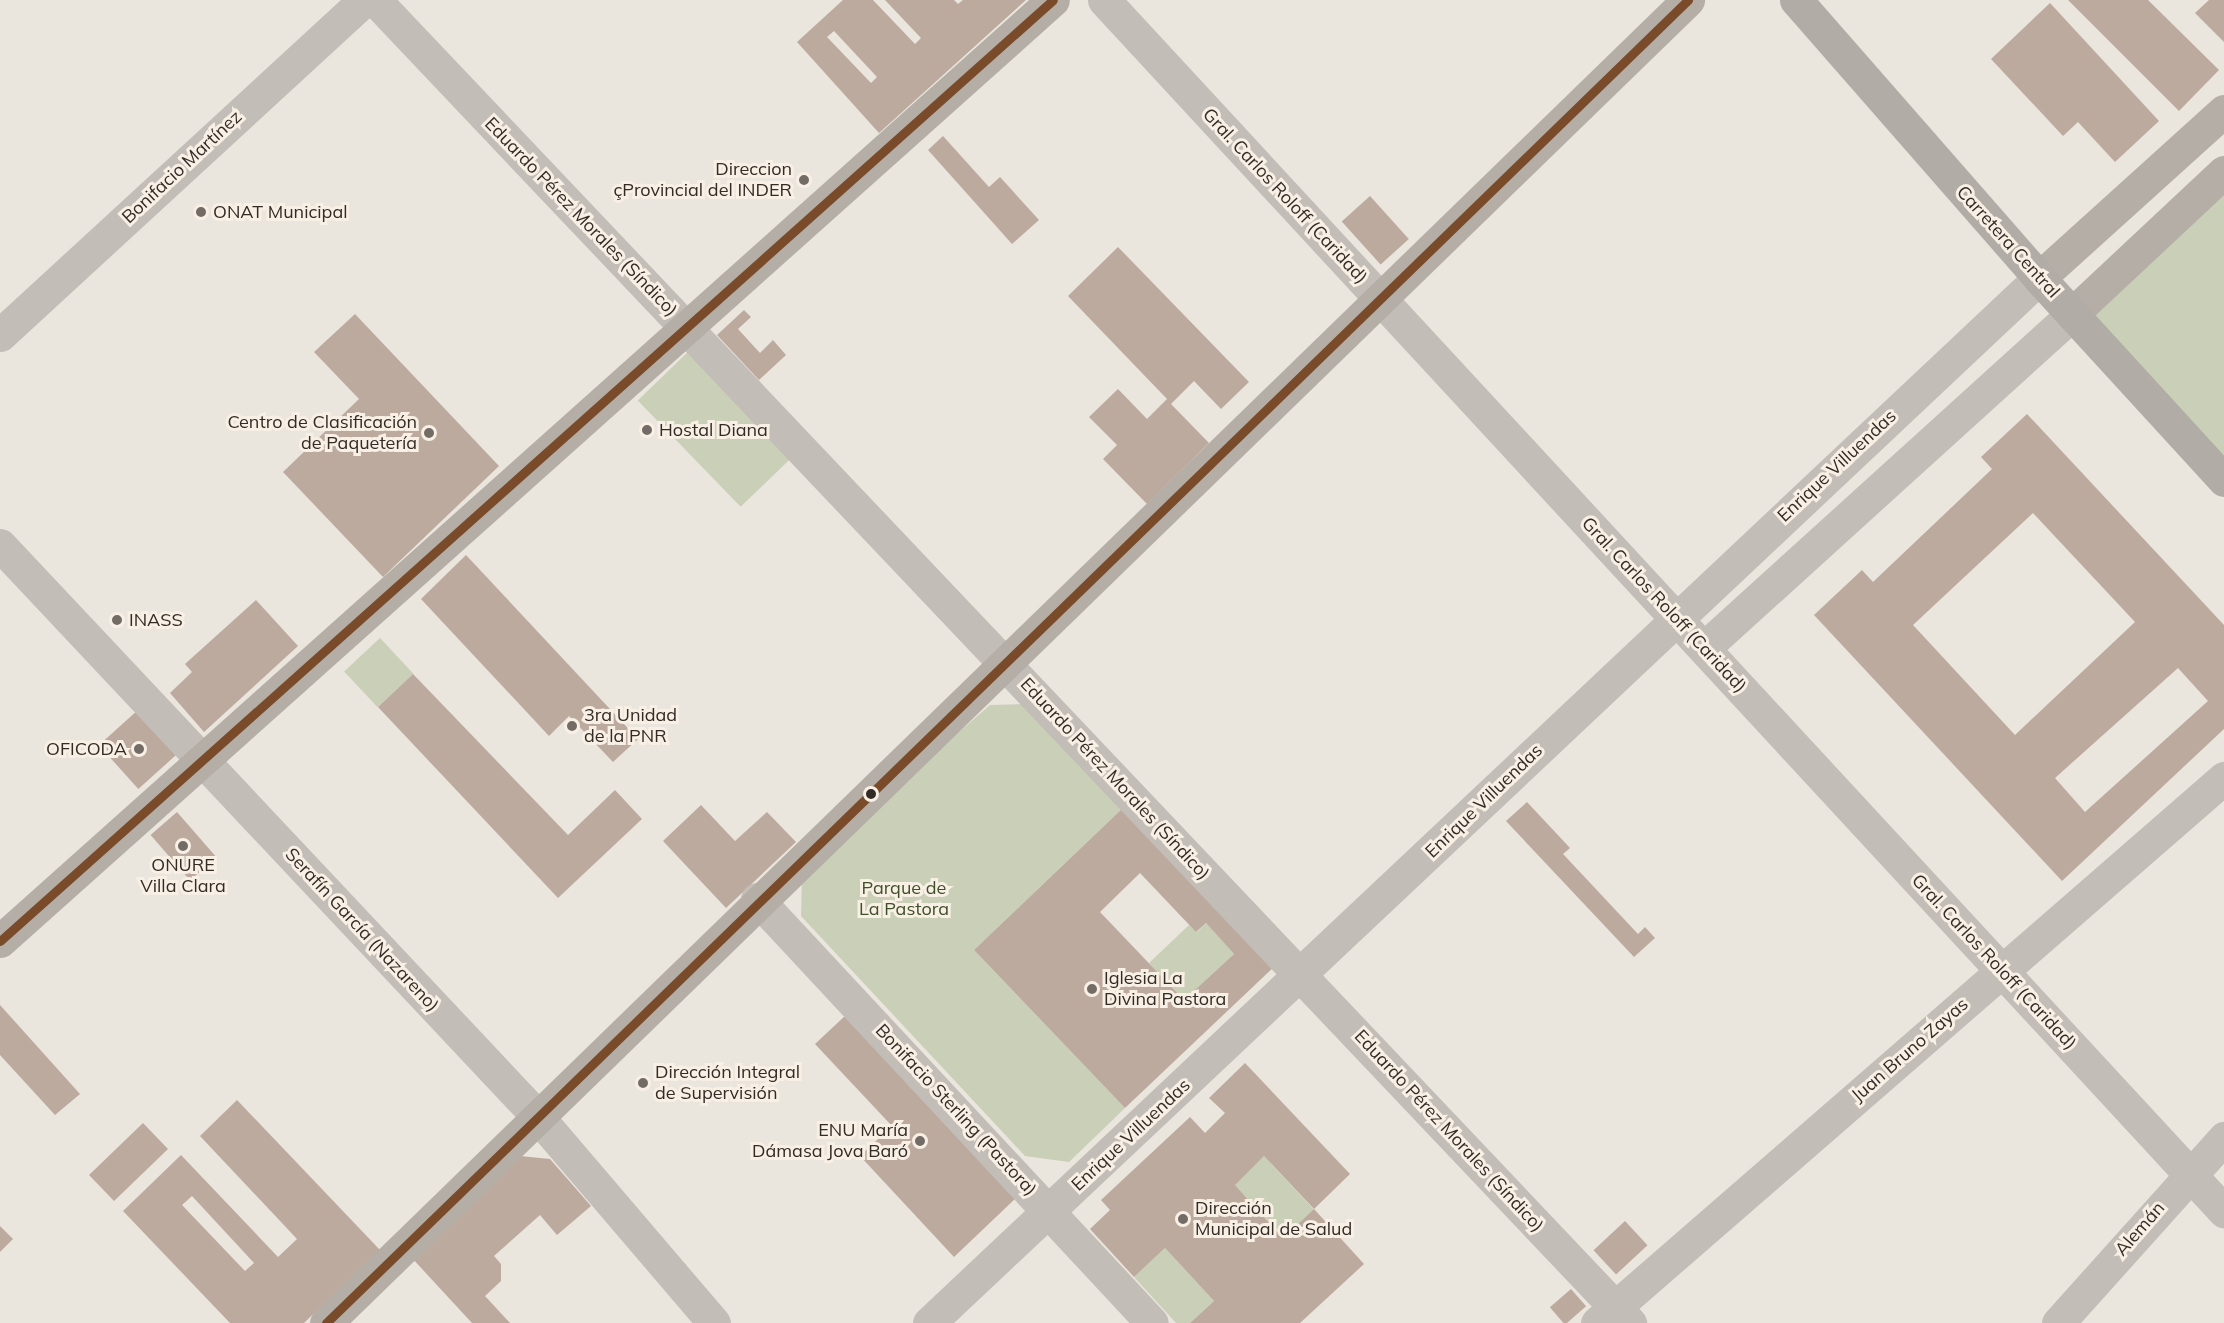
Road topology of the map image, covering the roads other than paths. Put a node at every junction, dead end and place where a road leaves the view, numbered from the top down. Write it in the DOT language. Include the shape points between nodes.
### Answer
graph roads {
  1 [pos="364,0"];
  2 [pos="375,0"];
  3 [pos="1053,0"];
  4 [pos="1104,0"];
  5 [pos="1688,0"];
  6 [pos="1796,0"];
  7 [pos="2224,111"];
  8 [pos="2224,172"];
  9 [pos="2039,278"];
  10 [pos="1380,298"];
  11 [pos="2073,314"];
  12 [pos="686,328"];
  13 [pos="0,335"];
  14 [pos="2224,480"];
  15 [pos="0,545"];
  16 [pos="1675,618"];
  17 [pos="1704,648"];
  18 [pos="1005,663"];
  19 [pos="202,761"];
  20 [pos="2224,778"];
  21 [pos="757,899"];
  22 [pos="0,941"];
  23 [pos="2001,970"];
  24 [pos="1302,976"];
  25 [pos="538,1117"];
  26 [pos="2224,1138"];
  27 [pos="2189,1173"];
  28 [pos="1051,1210"];
  29 [pos="2224,1211"];
  30 [pos="1614,1318"];
  31 [pos="326,1323"];
  32 [pos="714,1323"];
  33 [pos="929,1323"];
  34 [pos="1152,1323"];
  35 [pos="2058,1323"];
  1 -- 13 [label="street, Bonifacio Martínez"];
  2 -- 12 [label="street, Eduardo Pérez Morales (Síndico)"];
  3 -- 12 [label="street"];
  4 -- 10 [label="street, Gral. Carlos Roloff (Caridad)"];
  5 -- 10 [label="street"];
  6 -- 9 [label="main road, Carretera Central"];
  7 -- 9 [label="street"];
  8 -- 11 [label="street"];
  9 -- 11 [label="main road, Carretera Central"];
  9 -- 16 [label="street, Enrique Villuendas"];
  10 -- 16 [label="street, Gral. Carlos Roloff (Caridad)"];
  10 -- 18 [label="street"];
  11 -- 14 [label="main road, Carretera Central"];
  11 -- 17 [label="street"];
  12 -- 18 [label="street, Eduardo Pérez Morales (Síndico)"];
  12 -- 19 [label="street"];
  15 -- 19 [label="street, Serafín García (Nazareno)"];
  16 -- 17 [label="street, Gral. Carlos Roloff (Caridad)"];
  16 -- 24 [label="street, Enrique Villuendas"];
  17 -- 23 [label="street, Gral. Carlos Roloff (Caridad)"];
  18 -- 21 [label="street"];
  18 -- 24 [label="street, Eduardo Pérez Morales (Síndico)"];
  19 -- 22 [label="street"];
  19 -- 25 [label="street, Serafín García (Nazareno)"];
  20 -- 23 [label="street, Juan Bruno Zayas"];
  21 -- 25 [label="street"];
  21 -- 28 [label="street, Bonifacio Sterling (Pastora)"];
  23 -- 27 [label="street, Gral. Carlos Roloff (Caridad)"];
  23 -- 30 [label="street, Juan Bruno Zayas"];
  24 -- 28 [label="street, Enrique Villuendas"];
  24 -- 30 [label="street, Eduardo Pérez Morales (Síndico)"];
  25 -- 31 [label="street"];
  25 -- 32 [label="street, Serafín García (Nazareno)"];
  26 -- 27 [label="street, Alemán"];
  27 -- 29 [label="street, Gral. Carlos Roloff (Caridad)"];
  27 -- 35 [label="street, Alemán"];
  28 -- 33 [label="street, Enrique Villuendas"];
  28 -- 34 [label="street, Bonifacio Sterling (Pastora)"];
}
